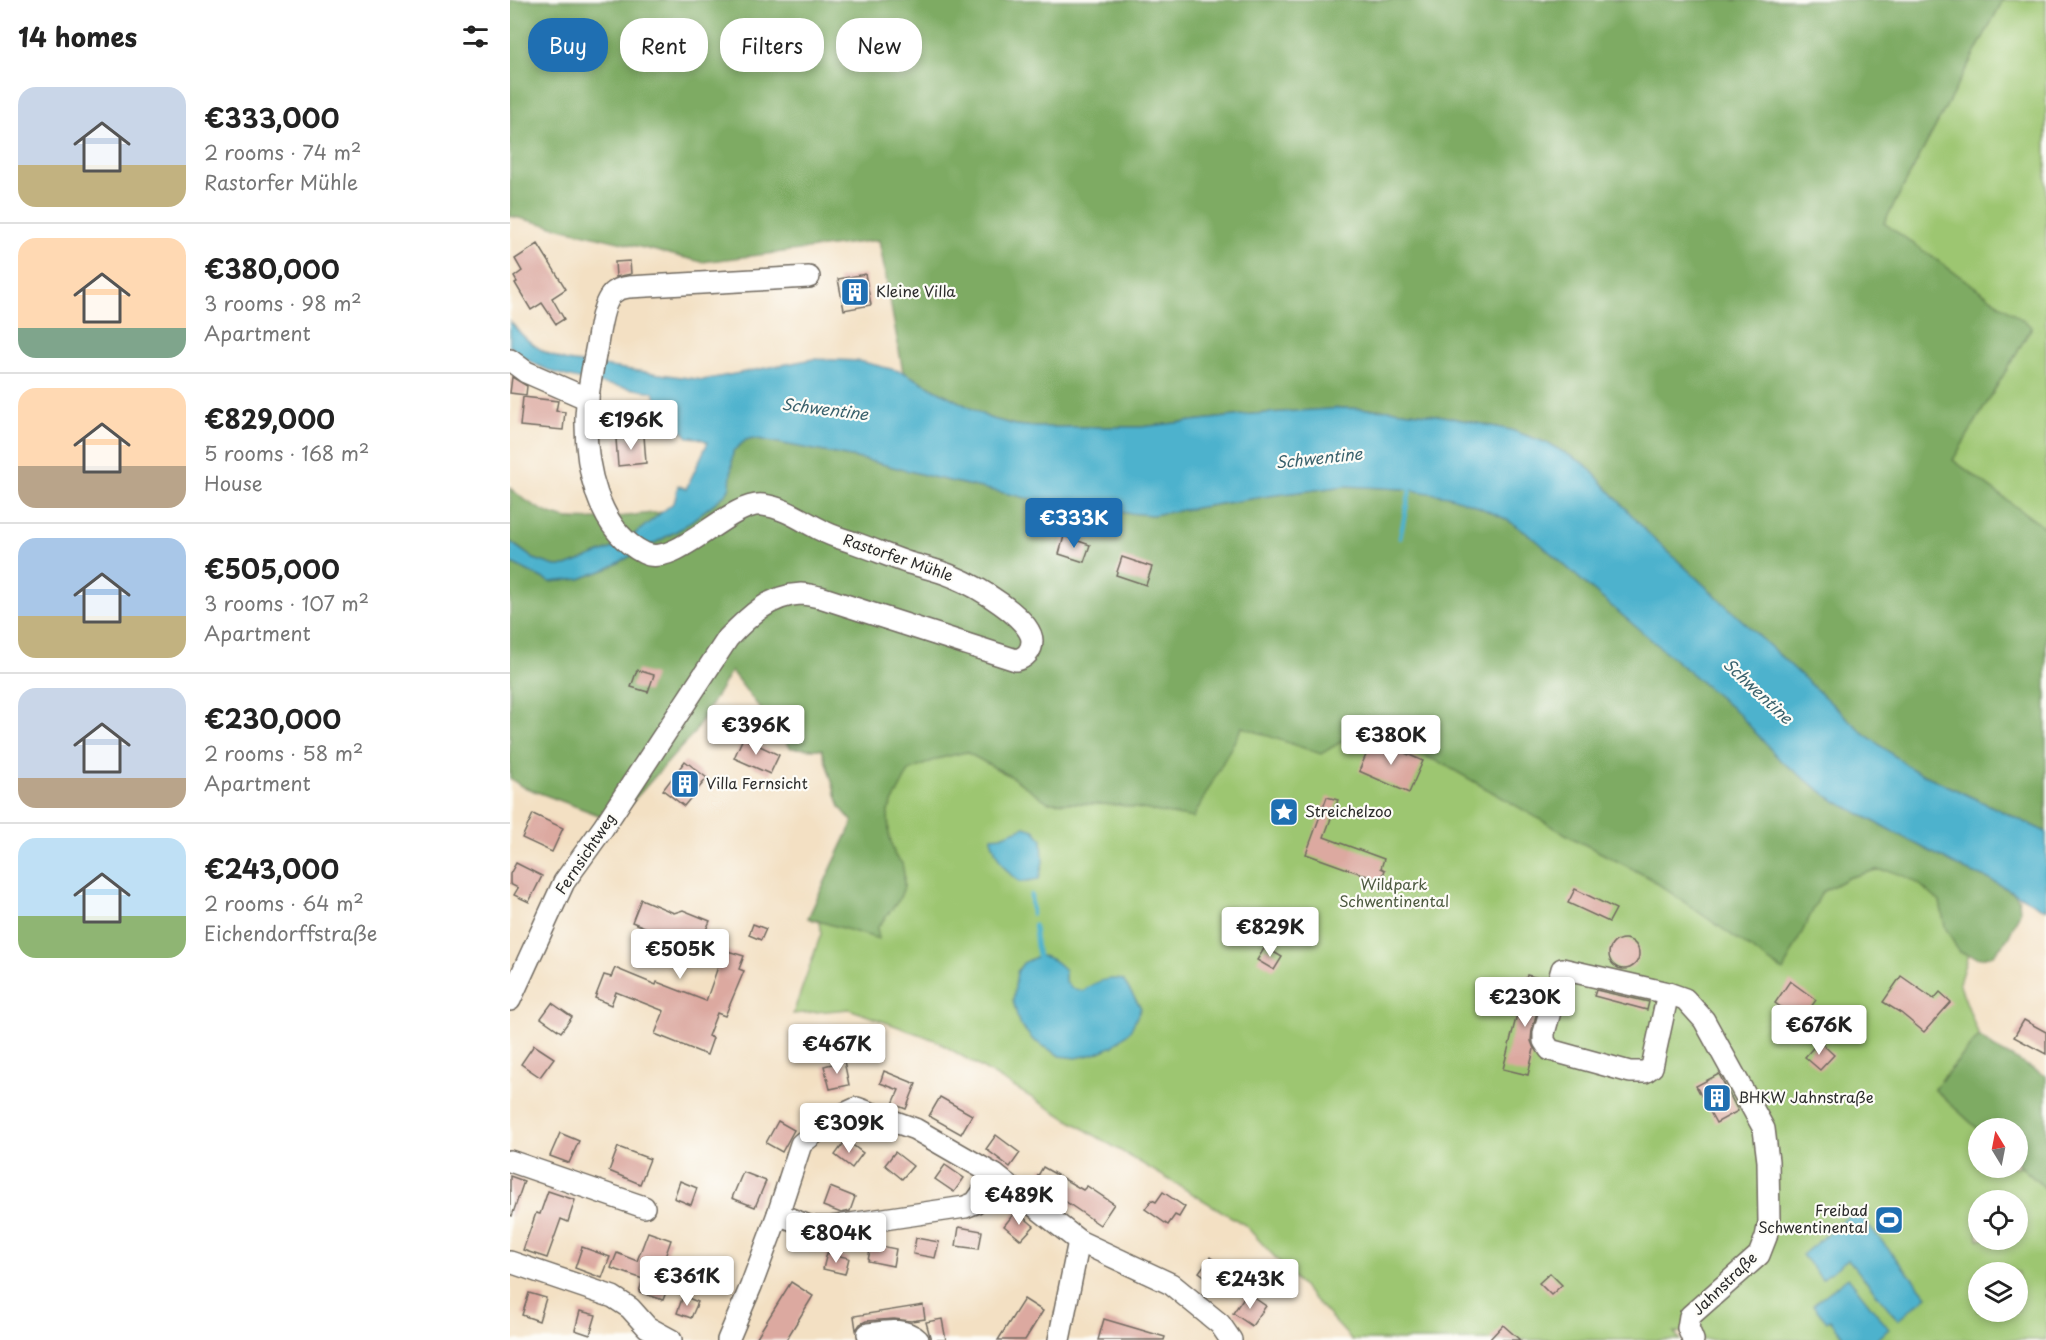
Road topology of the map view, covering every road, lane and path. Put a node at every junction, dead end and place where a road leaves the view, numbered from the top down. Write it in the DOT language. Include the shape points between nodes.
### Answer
graph roads {
  1 [pos="809,277"];
  2 [pos="510,360"];
  3 [pos="591,382"];
  4 [pos="657,746"];
  5 [pos="1677,996"];
  6 [pos="510,1000"];
  7 [pos="510,1161"];
  8 [pos="995,1175"];
  9 [pos="644,1207"];
  10 [pos="778,1214"];
  11 [pos="1079,1241"];
  12 [pos="510,1262"];
  13 [pos="868,1334"];
  14 [pos="671,1340"];
  15 [pos="728,1340"];
  16 [pos="918,1340"];
  17 [pos="1059,1340"];
  18 [pos="1231,1340"];
  19 [pos="1693,1340"];
  1 -- 3 [label="street, Rastorfer Mühle" via="615,291 604,309"];
  2 -- 3 [label="street" via="525,372"];
  3 -- 4 [label="street, Rastorfer Mühle" via="587,436 594,483 608,518 634,546 655,556 664,554 741,509 773,507 824,532 960,580 1010,610 1027,627 1032,639 1026,655 1016,660 820,597 801,594 780,598 761,607 728,638"];
  4 -- 6 [label="street, Fernsichtweg" via="564,882"];
  5 -- 5 [label="street" via="1652,1067 1645,1072 1546,1046 1544,1033 1562,969"];
  5 -- 19 [label="street, Jahnstraße" via="1704,1020 1764,1129 1768,1161 1769,1222 1759,1255 1690,1316 1688,1328"];
  7 -- 9 [label="street"];
  8 -- 10 [label="street" via="975,1203 965,1207 830,1227 811,1227"];
  8 -- 10 [label="street" via="915,1129 857,1108 831,1120 801,1144"];
  8 -- 11 [label="street"];
  10 -- 15 [label="street"];
  11 -- 17 [label="street"];
  11 -- 18 [label="street" via="1171,1284 1220,1324"];
  12 -- 14 [label="street" via="613,1298 630,1308 647,1327"];
  13 -- 16 [label="street" via="897,1330"];
}
